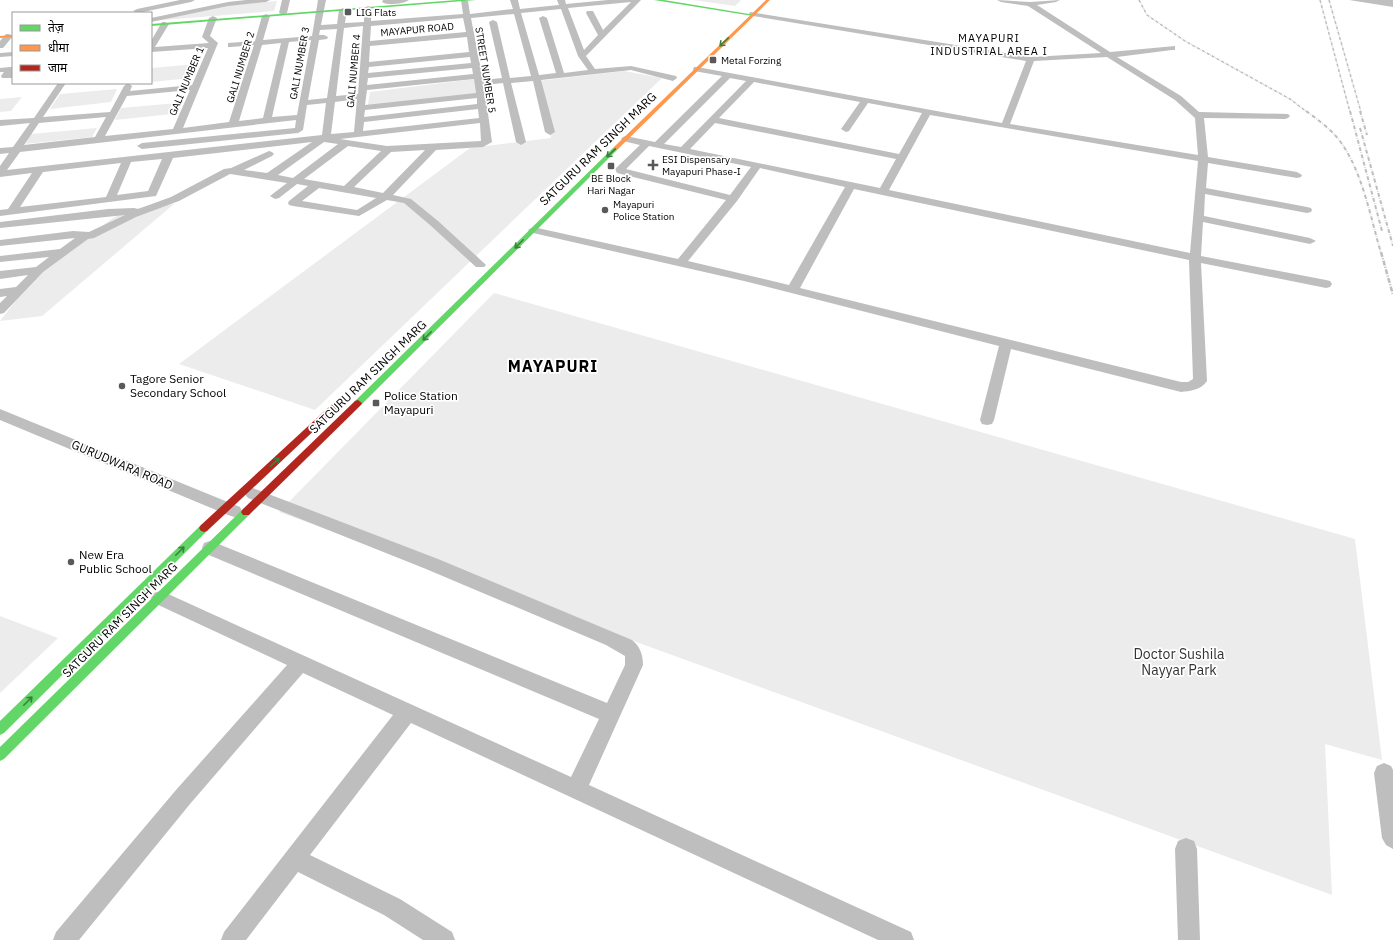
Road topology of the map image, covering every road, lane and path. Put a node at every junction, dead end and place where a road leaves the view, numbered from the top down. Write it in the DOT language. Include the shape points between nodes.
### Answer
graph roads {
  1 [pos="144,0"];
  2 [pos="191,0"];
  3 [pos="266,0"];
  4 [pos="286,0"];
  5 [pos="322,0"];
  6 [pos="474,0"];
  7 [pos="514,0"];
  8 [pos="630,0"];
  9 [pos="637,0"];
  10 [pos="656,0"];
  11 [pos="674,0"];
  12 [pos="756,0"];
  13 [pos="768,0"];
  14 [pos="1001,0"];
  15 [pos="1056,0"];
  16 [pos="441,1"];
  17 [pos="464,1"];
  18 [pos="410,2"];
  19 [pos="562,3"];
  20 [pos="389,4"];
  21 [pos="1030,4"];
  22 [pos="364,5"];
  23 [pos="343,10"];
  24 [pos="628,10"];
  25 [pos="319,11"];
  26 [pos="613,11"];
  27 [pos="137,12"];
  28 [pos="517,12"];
  29 [pos="283,13"];
  30 [pos="579,14"];
  31 [pos="750,14"];
  32 [pos="266,16"];
  33 [pos="467,16"];
  34 [pos="444,18"];
  35 [pos="493,18"];
  36 [pos="212,19"];
  37 [pos="531,19"];
  38 [pos="152,20"];
  39 [pos="418,20"];
  40 [pos="392,22"];
  41 [pos="152,24"];
  42 [pos="152,24"];
  43 [pos="165,24"];
  44 [pos="368,24"];
  45 [pos="340,26"];
  46 [pos="316,28"];
  47 [pos="470,34"];
  48 [pos="7,36"];
  49 [pos="342,36"];
  50 [pos="602,36"];
  51 [pos="315,38"];
  52 [pos="286,40"];
  53 [pos="260,42"];
  54 [pos="366,44"];
  55 [pos="152,45"];
  56 [pos="232,45"];
  57 [pos="0,46"];
  58 [pos="152,47"];
  59 [pos="1172,48"];
  60 [pos="212,49"];
  61 [pos="702,51"];
  62 [pos="12,54"];
  63 [pos="474,54"];
  64 [pos="0,55"];
  65 [pos="1109,55"];
  66 [pos="582,56"];
  67 [pos="152,57"];
  68 [pos="1031,59"];
  69 [pos="364,65"];
  70 [pos="475,65"];
  71 [pos="697,69"];
  72 [pos="0,70"];
  73 [pos="593,72"];
  74 [pos="12,75"];
  75 [pos="561,75"];
  76 [pos="728,75"];
  77 [pos="363,76"];
  78 [pos="536,78"];
  79 [pos="673,78"];
  80 [pos="752,79"];
  81 [pos="478,80"];
  82 [pos="506,81"];
  83 [pos="61,84"];
  84 [pos="129,84"];
  85 [pos="195,87"];
  86 [pos="362,92"];
  87 [pos="124,94"];
  88 [pos="480,95"];
  89 [pos="331,100"];
  90 [pos="866,100"];
  91 [pos="303,102"];
  92 [pos="482,106"];
  93 [pos="361,108"];
  94 [pos="928,111"];
  95 [pos="113,114"];
  96 [pos="1197,115"];
  97 [pos="1285,116"];
  98 [pos="300,118"];
  99 [pos="36,120"];
  100 [pos="360,120"];
  101 [pos="483,120"];
  102 [pos="713,120"];
  103 [pos="267,121"];
  104 [pos="0,123"];
  105 [pos="233,125"];
  106 [pos="1005,126"];
  107 [pos="846,129"];
  108 [pos="298,130"];
  109 [pos="176,132"];
  110 [pos="550,132"];
  111 [pos="358,135"];
  112 [pos="324,139"];
  113 [pos="626,139"];
  114 [pos="98,141"];
  115 [pos="296,141"];
  116 [pos="521,142"];
  117 [pos="346,143"];
  118 [pos="652,144"];
  119 [pos="130,147"];
  120 [pos="433,147"];
  121 [pos="387,149"];
  122 [pos="15,150"];
  123 [pos="684,150"];
  124 [pos="0,151"];
  125 [pos="269,154"];
  126 [pos="169,155"];
  127 [pos="902,157"];
  128 [pos="23,159"];
  129 [pos="128,159"];
  130 [pos="1202,160"];
  131 [pos="4,161"];
  132 [pos="757,165"];
  133 [pos="40,169"];
  134 [pos="580,170"];
  135 [pos="233,171"];
  136 [pos="0,174"];
  137 [pos="1297,175"];
  138 [pos="269,177"];
  139 [pos="294,181"];
  140 [pos="316,185"];
  141 [pos="851,185"];
  142 [pos="346,190"];
  143 [pos="1200,190"];
  144 [pos="558,191"];
  145 [pos="883,191"];
  146 [pos="152,194"];
  147 [pos="275,196"];
  148 [pos="385,197"];
  149 [pos="110,199"];
  150 [pos="733,199"];
  151 [pos="155,207"];
  152 [pos="324,207"];
  153 [pos="1307,210"];
  154 [pos="142,211"];
  155 [pos="0,212"];
  156 [pos="12,212"];
  157 [pos="1198,218"];
  158 [pos="0,226"];
  159 [pos="532,230"];
  160 [pos="86,235"];
  161 [pos="1310,241"];
  162 [pos="0,243"];
  163 [pos="64,252"];
  164 [pos="1195,258"];
  165 [pos="0,259"];
  166 [pos="681,263"];
  167 [pos="480,265"];
  168 [pos="39,270"];
  169 [pos="0,275"];
  170 [pos="1326,284"];
  171 [pos="793,289"];
  172 [pos="20,290"];
  173 [pos="0,293"];
  174 [pos="0,309"];
  175 [pos="1006,345"];
  176 [pos="341,401"];
  177 [pos="0,414"];
  178 [pos="987,420"];
  179 [pos="243,490"];
  180 [pos="262,496"];
  181 [pos="224,508"];
  182 [pos="243,515"];
  183 [pos="210,548"];
  184 [pos="160,598"];
  185 [pos="300,663"];
  186 [pos="407,712"];
  187 [pos="610,714"];
  188 [pos="0,729"];
  189 [pos="0,755"];
  190 [pos="1384,774"];
  191 [pos="576,790"];
  192 [pos="1393,838"];
  193 [pos="1186,849"];
  194 [pos="295,859"];
  195 [pos="64,940"];
  196 [pos="232,940"];
  197 [pos="444,940"];
  198 [pos="903,940"];
  199 [pos="1189,940"];
  1 -- 27 [label="street"];
  2 -- 27 [label="street"];
  3 -- 38 [label="street" via="228,4"];
  4 -- 29 [label="street"];
  5 -- 25 [label="street, GALI NUMBER 3"];
  6 -- 17 [label="main road"];
  7 -- 28 [label="street"];
  8 -- 19 [label="street"];
  9 -- 24 [label="street"];
  10 -- 31 [label="main road"];
  11 -- 31 [label="main road"];
  12 -- 31 [label="main road, SATGURU RAM SINGH MARG"];
  13 -- 31 [label="main road, SATGURU RAM SINGH MARG"];
  14 -- 21 [label="street"];
  15 -- 21 [label="street"];
  16 -- 17 [label="main road"];
  16 -- 18 [label="main road"];
  16 -- 34 [label="street"];
  17 -- 33 [label="street, STREET NUMBER 5"];
  18 -- 20 [label="main road"];
  18 -- 22 [label="main road"];
  18 -- 39 [label="street"];
  19 -- 28 [label="street"];
  19 -- 30 [label="street"];
  20 -- 22 [label="main road"];
  20 -- 40 [label="street"];
  21 -- 65 [label="street"];
  22 -- 23 [label="main road"];
  22 -- 25 [label="main road"];
  22 -- 44 [label="street, GALI NUMBER 4"];
  23 -- 25 [label="main road"];
  23 -- 45 [label="street"];
  24 -- 26 [label="street"];
  24 -- 50 [label="street"];
  25 -- 29 [label="main road"];
  25 -- 32 [label="main road"];
  25 -- 46 [label="street, GALI NUMBER 3"];
  28 -- 35 [label="street"];
  28 -- 37 [label="street"];
  29 -- 36 [label="main road"];
  30 -- 50 [label="street"];
  30 -- 66 [label="street"];
  31 -- 61 [label="main road, SATGURU RAM SINGH MARG"];
  31 -- 68 [label="street"];
  31 -- 71 [label="main road, SATGURU RAM SINGH MARG, one-way"];
  32 -- 36 [label="main road"];
  32 -- 53 [label="street, GALI NUMBER 2"];
  33 -- 34 [label="street"];
  33 -- 35 [label="street"];
  33 -- 47 [label="street, STREET NUMBER 5"];
  34 -- 39 [label="street"];
  35 -- 82 [label="street"];
  36 -- 41 [label="main road"];
  36 -- 43 [label="main road"];
  36 -- 60 [label="street, GALI NUMBER 1" via="206,36 214,42"];
  37 -- 75 [label="street"];
  37 -- 78 [label="street"];
  39 -- 40 [label="street"];
  40 -- 44 [label="street"];
  42 -- 43 [label="main road"];
  43 -- 55 [label="street"];
  44 -- 45 [label="street"];
  44 -- 54 [label="street, GALI NUMBER 4"];
  45 -- 46 [label="street"];
  45 -- 49 [label="street"];
  46 -- 51 [label="street, GALI NUMBER 3"];
  47 -- 54 [label="street, MAYAPUR ROAD"];
  47 -- 63 [label="street, STREET NUMBER 5" via="468,44"];
  48 -- 57 [label="street"];
  49 -- 51 [label="street"];
  49 -- 89 [label="street"];
  50 -- 66 [label="street"];
  51 -- 52 [label="street"];
  51 -- 91 [label="street, GALI NUMBER 3"];
  52 -- 53 [label="street"];
  52 -- 103 [label="street"];
  53 -- 56 [label="street"];
  53 -- 105 [label="street, GALI NUMBER 2"];
  54 -- 69 [label="street, GALI NUMBER 4" via="370,54"];
  58 -- 60 [label="street"];
  59 -- 65 [label="street"];
  60 -- 67 [label="street"];
  60 -- 85 [label="street, GALI NUMBER 1"];
  62 -- 64 [label="street"];
  63 -- 69 [label="street"];
  63 -- 70 [label="street, STREET NUMBER 5"];
  65 -- 68 [label="street"];
  65 -- 96 [label="street" via="1178,98"];
  66 -- 73 [label="street"];
  68 -- 106 [label="street"];
  69 -- 77 [label="street, GALI NUMBER 4"];
  70 -- 77 [label="street"];
  70 -- 81 [label="street, STREET NUMBER 5"];
  71 -- 76 [label="street"];
  71 -- 113 [label="main road, SATGURU RAM SINGH MARG"];
  72 -- 74 [label="street" via="10,69 5,76"];
  73 -- 75 [label="street"];
  73 -- 79 [label="street" via="631,68"];
  75 -- 78 [label="street"];
  76 -- 80 [label="street"];
  76 -- 118 [label="street"];
  77 -- 86 [label="street, GALI NUMBER 4"];
  78 -- 82 [label="street"];
  78 -- 110 [label="street"];
  80 -- 90 [label="street"];
  80 -- 102 [label="street"];
  81 -- 82 [label="street"];
  81 -- 86 [label="street"];
  81 -- 88 [label="street, STREET NUMBER 5"];
  82 -- 116 [label="street"];
  83 -- 99 [label="street"];
  84 -- 87 [label="street"];
  85 -- 87 [label="street"];
  85 -- 109 [label="street, GALI NUMBER 1"];
  86 -- 89 [label="street"];
  86 -- 93 [label="street, GALI NUMBER 4"];
  87 -- 95 [label="street"];
  88 -- 92 [label="street, STREET NUMBER 5"];
  88 -- 93 [label="street"];
  89 -- 91 [label="street"];
  89 -- 112 [label="street"];
  90 -- 94 [label="street"];
  90 -- 107 [label="street"];
  91 -- 98 [label="street, GALI NUMBER 3"];
  92 -- 100 [label="street"];
  92 -- 101 [label="street, STREET NUMBER 5"];
  93 -- 100 [label="street, GALI NUMBER 4"];
  94 -- 106 [label="street"];
  94 -- 127 [label="street"];
  95 -- 99 [label="street"];
  95 -- 114 [label="street"];
  96 -- 97 [label="street"];
  96 -- 130 [label="street"];
  98 -- 103 [label="street"];
  98 -- 108 [label="street, GALI NUMBER 3"];
  99 -- 104 [label="street"];
  99 -- 122 [label="street"];
  100 -- 111 [label="street, GALI NUMBER 4"];
  101 -- 111 [label="street"];
  101 -- 120 [label="street, STREET NUMBER 5" via="487,142"];
  102 -- 123 [label="street"];
  102 -- 127 [label="street"];
  103 -- 105 [label="street"];
  105 -- 109 [label="street"];
  106 -- 130 [label="street"];
  108 -- 115 [label="street, GALI NUMBER 3"];
  108 -- 119 [label="street"];
  109 -- 114 [label="street"];
  111 -- 112 [label="street"];
  112 -- 115 [label="street"];
  112 -- 117 [label="street"];
  112 -- 138 [label="street"];
  113 -- 118 [label="street"];
  113 -- 159 [label="main road, SATGURU RAM SINGH MARG, one-way"];
  114 -- 122 [label="street"];
  115 -- 126 [label="street"];
  117 -- 121 [label="street"];
  117 -- 139 [label="street"];
  118 -- 123 [label="street"];
  118 -- 150 [label="street" via="620,169 621,171"];
  120 -- 121 [label="street"];
  120 -- 148 [label="street"];
  121 -- 142 [label="street" via="388,151"];
  122 -- 124 [label="street"];
  122 -- 131 [label="street"];
  123 -- 132 [label="street"];
  125 -- 135 [label="street"];
  126 -- 129 [label="street"];
  126 -- 146 [label="street"];
  127 -- 145 [label="street"];
  128 -- 131 [label="street"];
  129 -- 133 [label="street"];
  129 -- 149 [label="street"];
  130 -- 137 [label="street"];
  130 -- 143 [label="street"];
  131 -- 136 [label="street"];
  132 -- 141 [label="street"];
  132 -- 150 [label="street"];
  133 -- 136 [label="street"];
  133 -- 156 [label="street"];
  134 -- 144 [label="main road, SATGURU RAM SINGH MARG"];
  135 -- 138 [label="street"];
  135 -- 151 [label="street"];
  138 -- 139 [label="street"];
  139 -- 140 [label="street"];
  139 -- 147 [label="street"];
  140 -- 142 [label="street"];
  140 -- 152 [label="street" via="294,203"];
  141 -- 145 [label="street"];
  141 -- 171 [label="street"];
  142 -- 148 [label="street"];
  142 -- 152 [label="street"];
  143 -- 153 [label="street"];
  143 -- 157 [label="street"];
  145 -- 164 [label="street"];
  146 -- 149 [label="street"];
  146 -- 151 [label="street" via="156,199"];
  148 -- 152 [label="street" via="359,213"];
  148 -- 167 [label="street" via="407,200"];
  149 -- 156 [label="street"];
  150 -- 166 [label="street"];
  151 -- 154 [label="street"];
  154 -- 158 [label="street" via="108,212"];
  154 -- 160 [label="street" via="95,234"];
  155 -- 156 [label="street"];
  157 -- 161 [label="street"];
  157 -- 164 [label="street"];
  159 -- 166 [label="street"];
  159 -- 180 [label="main road, SATGURU RAM SINGH MARG, one-way"];
  160 -- 162 [label="street" via="73,234"];
  160 -- 163 [label="street"];
  163 -- 165 [label="street"];
  163 -- 168 [label="street"];
  164 -- 170 [label="street"];
  164 -- 175 [label="street" via="1200,381 1197,384 1181,387"];
  166 -- 171 [label="street"];
  168 -- 169 [label="street"];
  168 -- 172 [label="street"];
  171 -- 175 [label="street"];
  172 -- 173 [label="street"];
  172 -- 174 [label="street"];
  175 -- 178 [label="street"];
  179 -- 176 [label="main road, SATGURU RAM SINGH MARG, one-way"];
  177 -- 181 [label="street, GURUDWARA ROAD"];
  179 -- 180 [label="street"];
  179 -- 181 [label="main road, SATGURU RAM SINGH MARG"];
  180 -- 182 [label="main road, SATGURU RAM SINGH MARG"];
  180 -- 187 [label="street" via="432,564 612,639 632,650 635,656 634,665"];
  181 -- 182 [label="street, GURUDWARA ROAD"];
  188 -- 181 [label="main road, SATGURU RAM SINGH MARG, one-way"];
  182 -- 183 [label="main road, SATGURU RAM SINGH MARG"];
  183 -- 184 [label="main road, SATGURU RAM SINGH MARG"];
  183 -- 187 [label="street"];
  184 -- 185 [label="street"];
  184 -- 189 [label="main road, SATGURU RAM SINGH MARG"];
  185 -- 186 [label="street"];
  185 -- 195 [label="street" via="183,797"];
  186 -- 191 [label="street"];
  186 -- 194 [label="street"];
  187 -- 191 [label="street"];
  190 -- 192 [label="street"];
  191 -- 198 [label="street"];
  193 -- 199 [label="street"];
  194 -- 196 [label="street"];
  194 -- 197 [label="street" via="392,907"];
}
